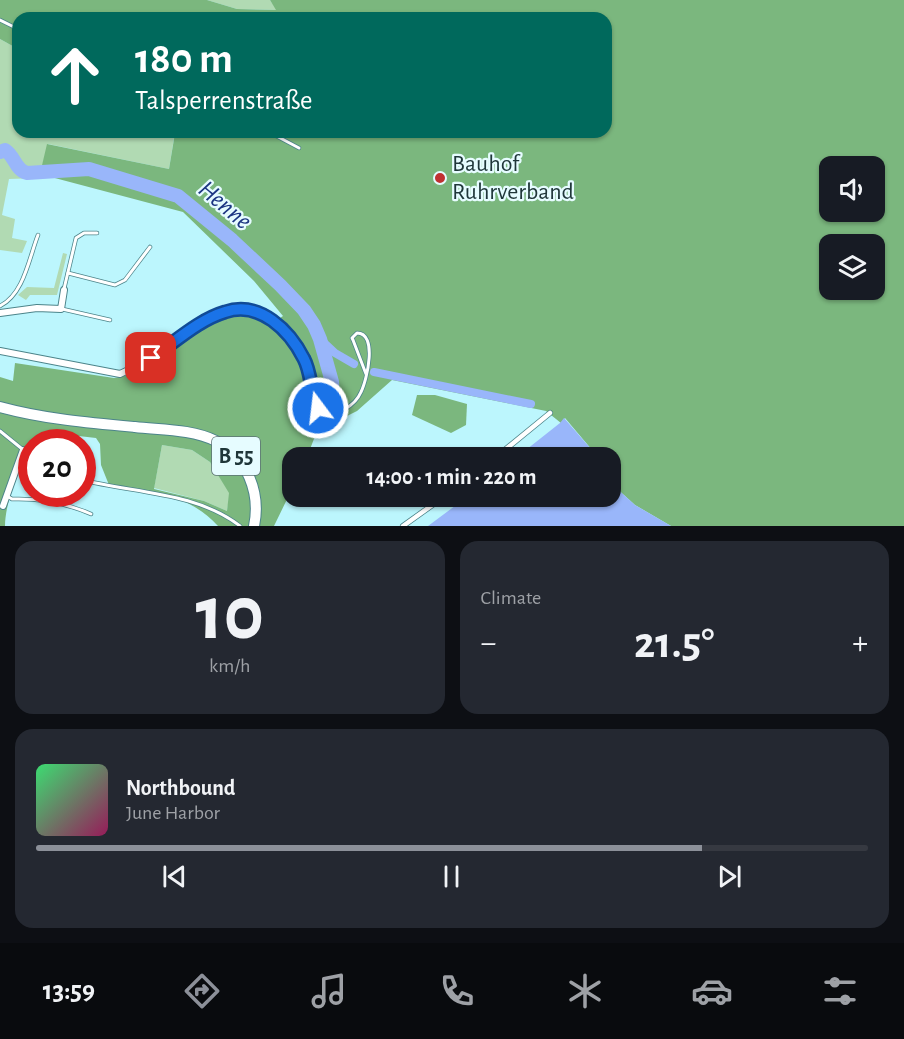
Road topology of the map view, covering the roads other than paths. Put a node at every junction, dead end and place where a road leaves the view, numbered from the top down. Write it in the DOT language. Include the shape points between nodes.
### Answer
graph roads {
  1 [pos="282,138"];
  2 [pos="299,148"];
  3 [pos="97,233"];
  4 [pos="38,235"];
  5 [pos="150,248"];
  6 [pos="68,273"];
  7 [pos="64,291"];
  8 [pos="0,306"];
  9 [pos="60,309"];
  10 [pos="0,314"];
  11 [pos="110,320"];
  12 [pos="186,334"];
  13 [pos="0,351"];
  14 [pos="366,374"];
  15 [pos="0,407"];
  16 [pos="550,413"];
  17 [pos="0,430"];
  18 [pos="18,446"];
  19 [pos="508,447"];
  20 [pos="18,464"];
  21 [pos="96,483"];
  22 [pos="7,496"];
  23 [pos="3,506"];
  24 [pos="430,507"];
  25 [pos="92,514"];
  26 [pos="240,526"];
  27 [pos="254,526"];
  28 [pos="403,526"];
  1 -- 2 [label="lane"];
  3 -- 6 [label="lane" via="84,233 76,238"];
  4 -- 8 [label="lane" via="19,289"];
  5 -- 6 [label="lane" via="125,280 115,285"];
  6 -- 7 [label="lane"];
  7 -- 9 [label="street"];
  9 -- 10 [label="street"];
  9 -- 11 [label="lane"];
  12 -- 13 [label="street" via="120,374"];
  12 -- 14 [label="lane" via="231,310 255,312 272,320 298,349 308,369 316,405 325,411 350,406 358,398"];
  14 -- 14 [label="lane" via="352,338 357,333 367,339"];
  15 -- 27 [label="main road, B 55" via="58,419 185,432 216,441 237,457 249,474 256,500"];
  16 -- 19 [label="street"];
  17 -- 18 [label="lane"];
  20 -- 22 [label="street"];
  21 -- 26 [label="lane" via="193,502"];
  22 -- 23 [label="street"];
  22 -- 25 [label="lane" via="51,501"];
  24 -- 28 [label="street"];
}
